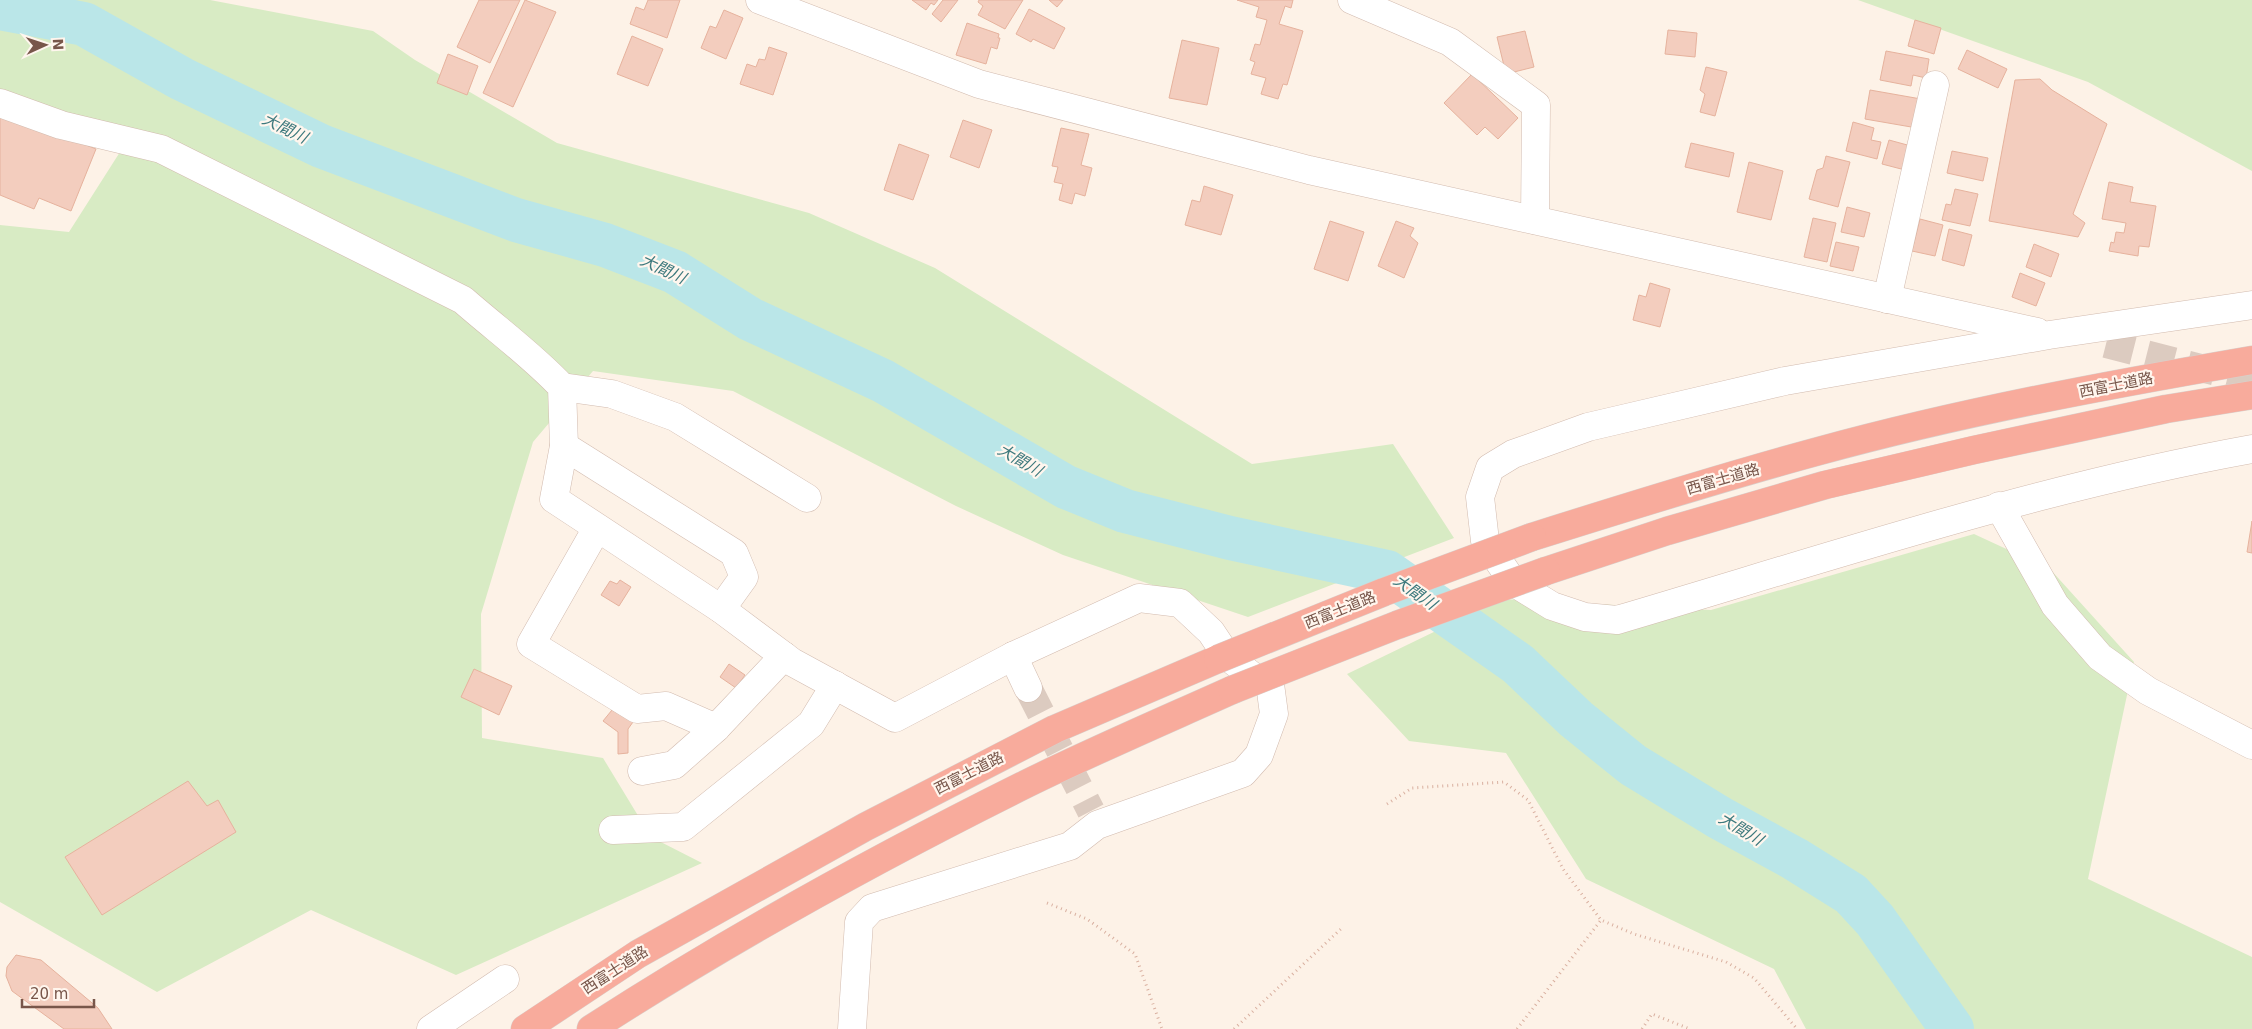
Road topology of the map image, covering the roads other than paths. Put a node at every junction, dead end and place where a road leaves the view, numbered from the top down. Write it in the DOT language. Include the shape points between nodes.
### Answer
graph roads {
  1 [pos="760,0"];
  2 [pos="1352,0"];
  3 [pos="1935,85"];
  4 [pos="0,103"];
  5 [pos="1534,220"];
  6 [pos="1886,299"];
  7 [pos="2252,305"];
  8 [pos="2049,335"];
  9 [pos="2106,344"];
  10 [pos="2252,360"];
  11 [pos="562,387"];
  12 [pos="2252,395"];
  13 [pos="564,446"];
  14 [pos="2252,449"];
  15 [pos="807,498"];
  16 [pos="1999,506"];
  17 [pos="597,528"];
  18 [pos="720,609"];
  19 [pos="784,656"];
  20 [pos="1012,656"];
  21 [pos="835,685"];
  22 [pos="1028,688"];
  23 [pos="716,728"];
  24 [pos="2252,745"];
  25 [pos="642,771"];
  26 [pos="613,830"];
  27 [pos="505,980"];
  28 [pos="431,1029"];
  29 [pos="525,1029"];
  30 [pos="591,1029"];
  31 [pos="852,1029"];
  1 -- 5 [label="street" via="979,84 1309,170"];
  2 -- 5 [label="street" via="1450,42 1536,105"];
  3 -- 6 [label="street"];
  4 -- 11 [label="street" via="61,125 161,149 463,300 529,354"];
  5 -- 6 [label="street"];
  6 -- 8 [label="street"];
  7 -- 8 [label="street"];
  8 -- 9 [label="street"];
  8 -- 16 [label="street" via="1785,381 1588,427 1513,454 1490,468 1480,497 1485,541 1513,582 1552,606 1585,617 1618,620"];
  10 -- 29 [label="highway, 西富士道路, bridge" via="1969,414 1829,448 1532,537 1384,592 1055,729 865,827 638,954"];
  11 -- 13 [label="street"];
  11 -- 15 [label="street" via="612,394 675,417"];
  12 -- 30 [label="highway, bridge" via="2128,417 1825,485 1667,531 1397,625 1232,690 1026,784 830,886"];
  13 -- 17 [label="street" via="554,499"];
  13 -- 18 [label="street" via="734,553 744,578"];
  14 -- 16 [label="street" via="2195,459"];
  16 -- 24 [label="street" via="2054,604 2100,657 2148,691"];
  17 -- 18 [label="street"];
  17 -- 23 [label="street" via="530,644 637,709 666,706"];
  18 -- 19 [label="street"];
  19 -- 21 [label="street"];
  19 -- 23 [label="street"];
  20 -- 21 [label="street" via="896,718"];
  20 -- 22 [label="street"];
  20 -- 31 [label="street" via="1139,598 1180,604 1211,632 1227,656 1256,679 1270,684 1274,714 1259,755 1243,773 1094,818 1070,846 872,908 859,922"];
  21 -- 26 [label="street" via="810,724 683,827"];
  23 -- 25 [label="street" via="674,765"];
  27 -- 28 [label="street"];
}
